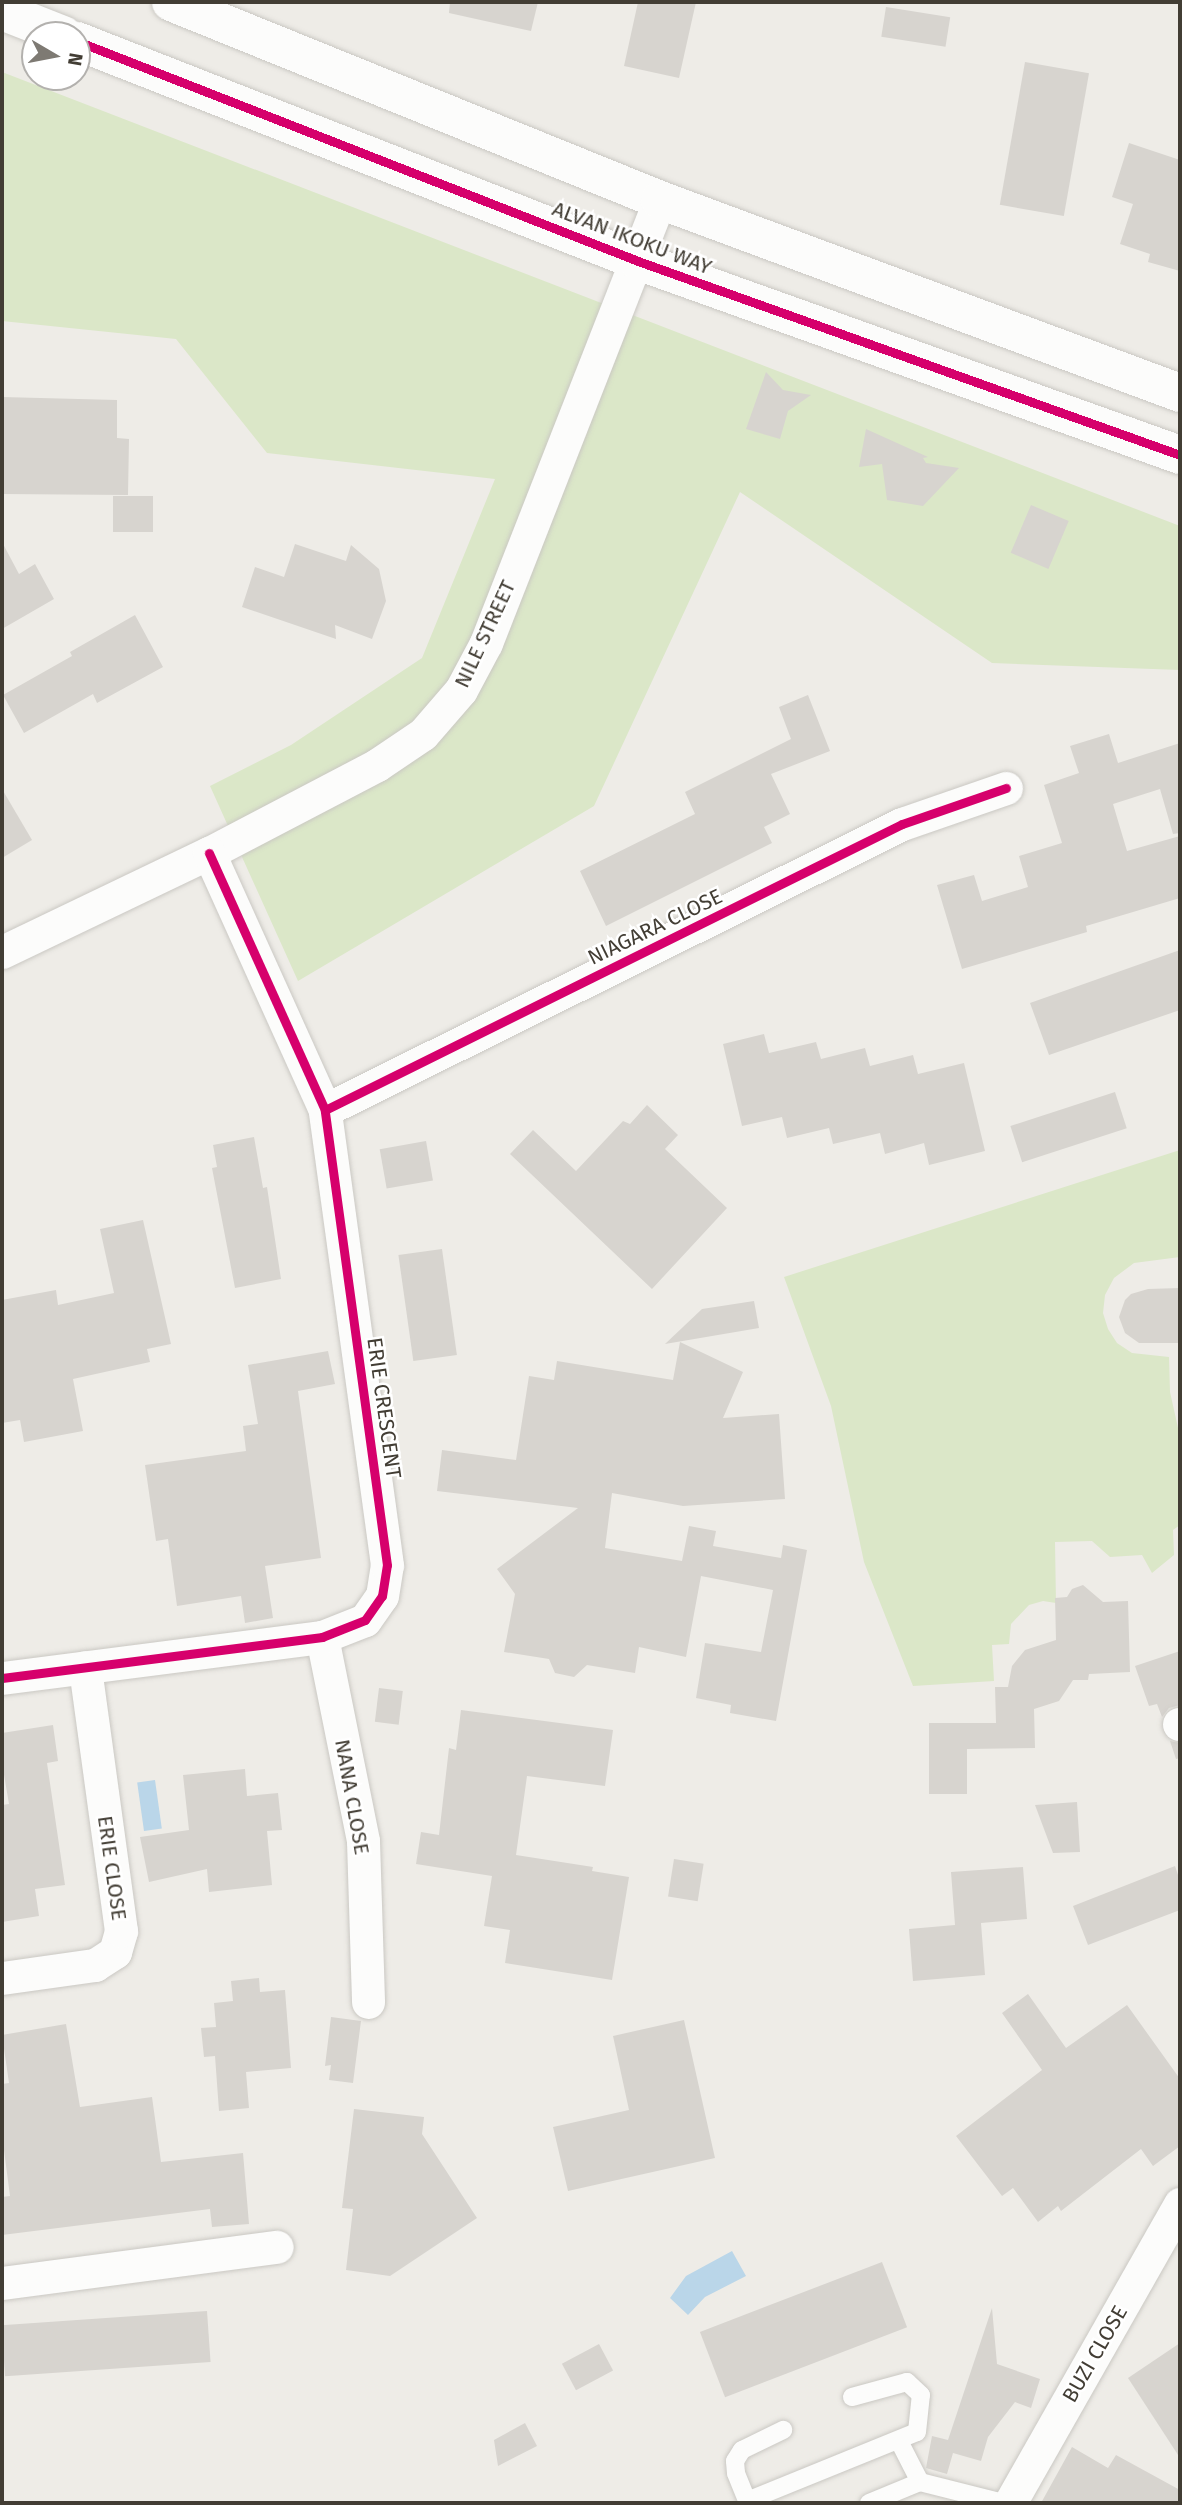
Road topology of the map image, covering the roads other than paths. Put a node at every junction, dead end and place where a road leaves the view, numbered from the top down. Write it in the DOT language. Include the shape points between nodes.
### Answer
graph roads {
  1 [pos="172,2"];
  2 [pos="2,11"];
  3 [pos="27,21"];
  4 [pos="91,46"];
  5 [pos="660,200"];
  6 [pos="638,261"];
  7 [pos="1180,393"];
  8 [pos="1180,455"];
  9 [pos="1006,788"];
  10 [pos="209,853"];
  11 [pos="2,952"];
  12 [pos="325,1110"];
  13 [pos="322,1637"];
  14 [pos="85,1667"];
  15 [pos="2,1678"];
  16 [pos="2,1978"];
  17 [pos="368,2002"];
  18 [pos="1180,2204"];
  19 [pos="277,2247"];
  20 [pos="2,2283"];
  21 [pos="852,2397"];
  22 [pos="783,2430"];
  23 [pos="899,2441"];
  24 [pos="920,2482"];
  25 [pos="747,2502"];
  26 [pos="869,2503"];
  27 [pos="1003,2503"];
  28 [pos="1010,2503"];
  1 -- 5 [label="street"];
  2 -- 3 [label="street"];
  4 -- 6 [label="street, ALVAN IKOKU WAY"];
  5 -- 6 [label="street, NILE STREET"];
  5 -- 7 [label="street"];
  6 -- 8 [label="street, ALVAN IKOKU WAY"];
  6 -- 10 [label="street, NILE STREET" via="486,643 461,690 424,734 377,765"];
  9 -- 12 [label="street, NIAGARA CLOSE" via="902,824"];
  10 -- 11 [label="street, NILE STREET"];
  10 -- 12 [label="street, ERIE CRESCENT"];
  12 -- 13 [label="street, ERIE CRESCENT" via="387,1565 382,1596 365,1620"];
  13 -- 14 [label="street, ERIE CRESCENT"];
  13 -- 17 [label="street, NANA CLOSE" via="363,1841"];
  14 -- 15 [label="street, ERIE CRESCENT"];
  14 -- 16 [label="street, ERIE CLOSE" via="121,1931 115,1952 95,1965"];
  18 -- 28 [label="street, BUZI CLOSE"];
  19 -- 20 [label="street"];
  21 -- 23 [label="lane" via="896,2383 916,2387 921,2395 917,2432"];
  22 -- 25 [label="lane" via="742,2450 735,2461"];
  23 -- 24 [label="lane"];
  23 -- 25 [label="lane"];
  24 -- 26 [label="lane"];
  24 -- 27 [label="lane"];
}
